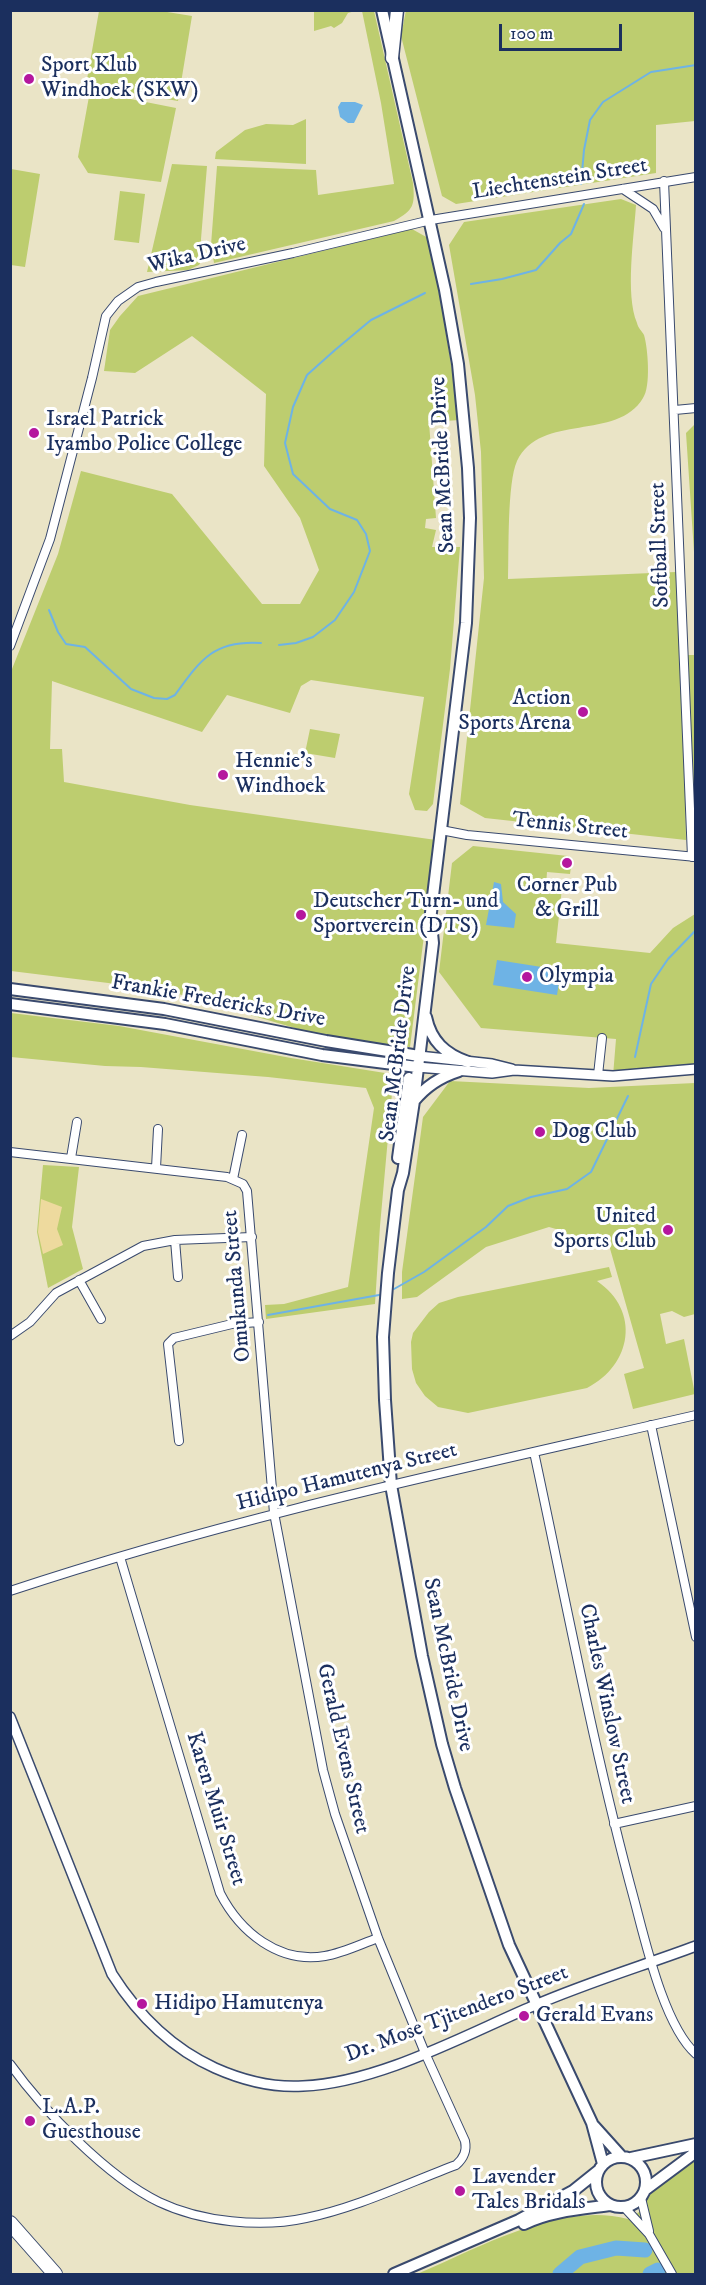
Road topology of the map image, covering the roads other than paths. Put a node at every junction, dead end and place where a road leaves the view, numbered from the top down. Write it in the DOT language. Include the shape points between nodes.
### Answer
graph roads {
  1 [pos="382,10"];
  2 [pos="397,10"];
  3 [pos="392,58"];
  4 [pos="696,177"];
  5 [pos="664,181"];
  6 [pos="623,189"];
  7 [pos="431,219"];
  8 [pos="666,232"];
  9 [pos="696,408"];
  10 [pos="675,410"];
  11 [pos="10,646"];
  12 [pos="441,830"];
  13 [pos="694,857"];
  14 [pos="431,923"];
  15 [pos="10,989"];
  16 [pos="10,1004"];
  17 [pos="424,1011"];
  18 [pos="602,1038"];
  19 [pos="415,1061"];
  20 [pos="468,1062"];
  21 [pos="696,1069"];
  22 [pos="514,1070"];
  23 [pos="459,1071"];
  24 [pos="598,1075"];
  25 [pos="414,1101"];
  26 [pos="77,1122"];
  27 [pos="158,1129"];
  28 [pos="242,1136"];
  29 [pos="10,1152"];
  30 [pos="71,1158"];
  31 [pos="156,1168"];
  32 [pos="233,1179"];
  33 [pos="398,1190"];
  34 [pos="252,1237"];
  35 [pos="175,1240"];
  36 [pos="178,1277"];
  37 [pos="79,1280"];
  38 [pos="101,1319"];
  39 [pos="259,1322"];
  40 [pos="10,1336"];
  41 [pos="696,1415"];
  42 [pos="651,1425"];
  43 [pos="179,1441"];
  44 [pos="534,1452"];
  45 [pos="391,1485"];
  46 [pos="274,1513"];
  47 [pos="120,1557"];
  48 [pos="10,1591"];
  49 [pos="696,1637"];
  50 [pos="10,1717"];
  51 [pos="696,1806"];
  52 [pos="614,1824"];
  53 [pos="378,1938"];
  54 [pos="696,1946"];
  55 [pos="651,1963"];
  56 [pos="536,2004"];
  57 [pos="425,2053"];
  58 [pos="696,2054"];
  59 [pos="10,2064"];
  60 [pos="592,2123"];
  61 [pos="696,2144"];
  62 [pos="696,2152"];
  63 [pos="626,2158"];
  64 [pos="601,2168"];
  65 [pos="643,2194"];
  66 [pos="611,2205"];
  67 [pos="624,2207"];
  68 [pos="10,2223"];
  69 [pos="649,2234"];
  70 [pos="55,2274"];
  71 [pos="394,2274"];
  72 [pos="406,2274"];
  73 [pos="672,2274"];
  1 -- 3 [label="main road, Sean McBride Drive"];
  2 -- 3 [label="main road"];
  3 -- 7 [label="main road, Sean McBride Drive"];
  4 -- 5 [label="street, Liechtenstein Street"];
  5 -- 6 [label="street, Liechtenstein Street"];
  5 -- 8 [label="street, Softball Street"];
  6 -- 7 [label="street, Liechtenstein Street"];
  6 -- 8 [label="street, Softball Street" via="653,209"];
  7 -- 11 [label="street, Wika Drive" via="156,282 138,287 112,307 103,325 50,539"];
  7 -- 12 [label="main road, Sean McBride Drive" via="458,364 470,518 466,623"];
  8 -- 10 [label="street, Softball Street"];
  9 -- 10 [label="street"];
  10 -- 13 [label="street, Softball Street"];
  12 -- 13 [label="street, Tennis Street"];
  12 -- 14 [label="main road, Sean McBride Drive"];
  14 -- 17 [label="main road, Sean McBride Drive" via="433,943"];
  14 -- 19 [label="main road, Sean McBride Drive"];
  15 -- 19 [label="main road, Frankie Fredericks Drive" via="164,1009"];
  16 -- 19 [label="main road, Frankie Fredericks Drive" via="165,1024 322,1055"];
  17 -- 19 [label="main road, Sean McBride Drive"];
  17 -- 20 [label="main road" via="434,1040 449,1054"];
  18 -- 24 [label="street"];
  19 -- 20 [label="street"];
  19 -- 23 [label="street"];
  19 -- 25 [label="main road, Sean McBride Drive"];
  19 -- 33 [label="main road, Sean McBride Drive" via="397,1172"];
  20 -- 22 [label="street"];
  21 -- 24 [label="street"];
  22 -- 23 [label="street"];
  22 -- 24 [label="street"];
  23 -- 25 [label="main road" via="436,1081"];
  25 -- 33 [label="main road, Sean McBride Drive"];
  26 -- 30 [label="street"];
  27 -- 31 [label="street"];
  28 -- 32 [label="street"];
  29 -- 30 [label="street, Omukunda Street"];
  30 -- 31 [label="street, Omukunda Street"];
  31 -- 32 [label="street, Omukunda Street"];
  32 -- 34 [label="street, Omukunda Street" via="247,1191"];
  33 -- 45 [label="main road, Sean McBride Drive" via="383,1337"];
  34 -- 35 [label="street"];
  34 -- 39 [label="street, Omukunda Street"];
  35 -- 36 [label="street"];
  35 -- 37 [label="street" via="143,1246"];
  37 -- 38 [label="street"];
  37 -- 40 [label="street" via="56,1293 30,1322"];
  39 -- 43 [label="street" via="232,1324 174,1338 168,1344"];
  39 -- 46 [label="street, Omukunda Street"];
  41 -- 42 [label="street, Hidipo Hamutenya Street"];
  42 -- 44 [label="street, Hidipo Hamutenya Street"];
  42 -- 49 [label="street"];
  44 -- 45 [label="street, Hidipo Hamutenya Street"];
  44 -- 52 [label="street, Charles Winslow Street"];
  45 -- 46 [label="street, Hidipo Hamutenya Street"];
  45 -- 56 [label="main road, Sean McBride Drive" via="442,1744 488,1888"];
  46 -- 47 [label="street, Hidipo Hamutenya Street"];
  46 -- 53 [label="street, Gerald Evens Street" via="323,1770"];
  47 -- 48 [label="street, Hidipo Hamutenya Street"];
  47 -- 53 [label="street, Karen Muir Street" via="220,1893 231,1913 258,1939 296,1955 323,1956"];
  50 -- 57 [label="street, Dr. Mose Tjitendero Street" via="112,1974 142,2015 179,2048 226,2073 288,2086 359,2077"];
  51 -- 52 [label="street"];
  52 -- 55 [label="street, Charles Winslow Street"];
  53 -- 57 [label="street, Gerald Evens Street"];
  54 -- 55 [label="street, Dr. Mose Tjitendero Street"];
  55 -- 56 [label="street, Dr. Mose Tjitendero Street"];
  55 -- 58 [label="street, Charles Winslow Street" via="680,2033"];
  56 -- 57 [label="street, Dr. Mose Tjitendero Street"];
  56 -- 60 [label="main road, Sean McBride Drive"];
  57 -- 59 [label="street, Gerald Evens Street" via="465,2141 461,2161 333,2212 274,2221 203,2217 144,2193 71,2134"];
  60 -- 63 [label="main road, Sean McBride Drive"];
  60 -- 64 [label="main road, Sean McBride Drive"];
  61 -- 63 [label="main road"];
  62 -- 65 [label="main road"];
  63 -- 64 [label="main road" via="609,2160"];
  63 -- 65 [label="main road" via="644,2172"];
  64 -- 66 [label="main road" via="596,2179 599,2195"];
  64 -- 71 [label="main road" via="573,2191 519,2220"];
  65 -- 67 [label="main road"];
  65 -- 69 [label="street"];
  66 -- 67 [label="main road"];
  66 -- 72 [label="main road" via="531,2220"];
  67 -- 69 [label="street"];
  68 -- 70 [label="highway"];
  69 -- 73 [label="street"];
}
